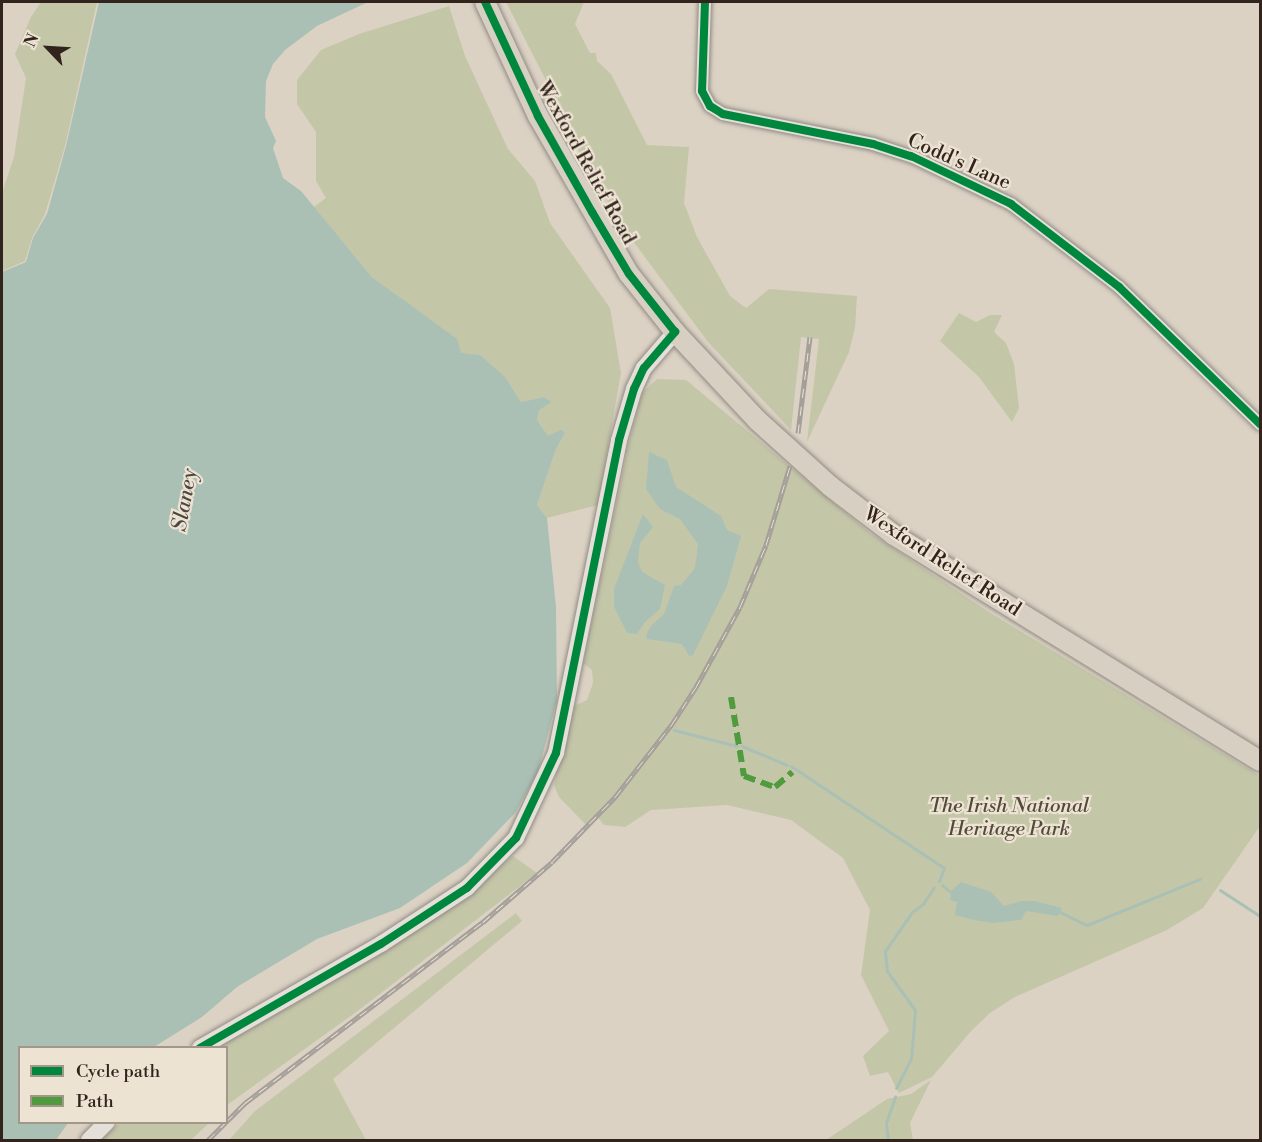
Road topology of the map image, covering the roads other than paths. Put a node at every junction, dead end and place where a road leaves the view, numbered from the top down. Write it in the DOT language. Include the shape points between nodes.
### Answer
graph roads {
  1 [pos="485,2"];
  2 [pos="705,2"];
  3 [pos="675,332"];
  4 [pos="1260,424"];
  5 [pos="1260,761"];
  6 [pos="202,1046"];
  7 [pos="105,1124"];
  8 [pos="89,1140"];
  1 -- 3 [label="highway, Wexford Relief Road" via="538,116 592,212 629,274"];
  2 -- 4 [label="street, Codd's Lane" via="702,91 710,106 723,114 902,153 1011,204 1119,287"];
  3 -- 5 [label="highway, Wexford Relief Road" via="757,420 830,486 894,535"];
  3 -- 6 [label="main road" via="644,368 634,389 620,440 556,753 516,838 467,888 381,944"];
  7 -- 8 [label="main road"];
}
